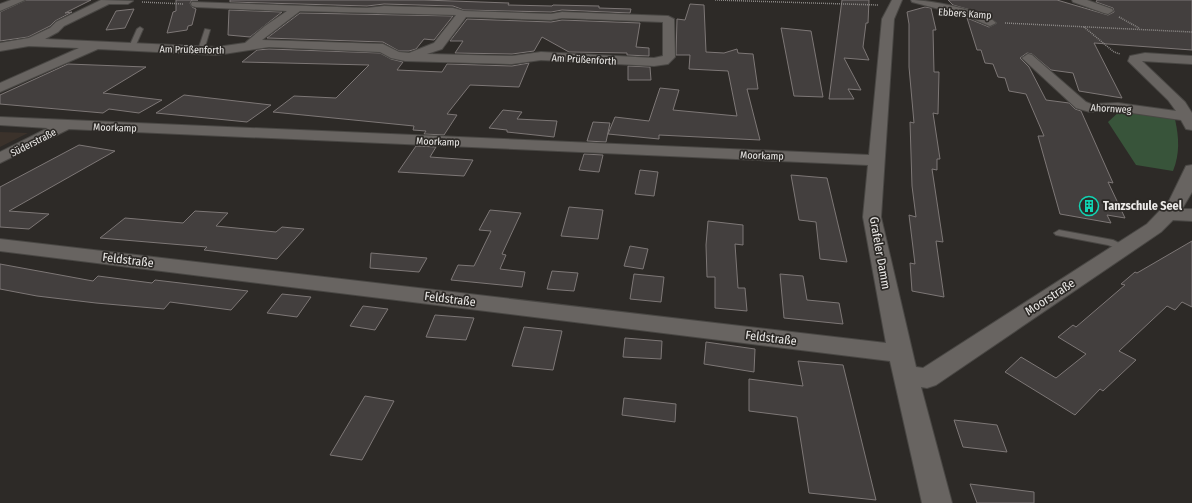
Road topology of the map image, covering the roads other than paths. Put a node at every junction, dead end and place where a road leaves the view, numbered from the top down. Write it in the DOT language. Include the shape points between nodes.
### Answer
graph roads {
  1 [pos="20,0"];
  2 [pos="109,0"];
  3 [pos="916,0"];
  4 [pos="1077,0"];
  5 [pos="128,2"];
  6 [pos="895,3"];
  7 [pos="196,4"];
  8 [pos="0,8"];
  9 [pos="298,8"];
  10 [pos="1108,12"];
  11 [pos="463,14"];
  12 [pos="990,22"];
  13 [pos="140,29"];
  14 [pos="207,30"];
  15 [pos="29,42"];
  16 [pos="250,44"];
  17 [pos="96,46"];
  18 [pos="0,47"];
  19 [pos="132,47"];
  20 [pos="200,50"];
  21 [pos="405,57"];
  22 [pos="1028,58"];
  23 [pos="1192,60"];
  24 [pos="0,88"];
  25 [pos="0,121"];
  26 [pos="1190,123"];
  27 [pos="65,125"];
  28 [pos="0,158"];
  29 [pos="877,160"];
  30 [pos="1192,170"];
  31 [pos="1188,194"];
  32 [pos="1170,214"];
  33 [pos="1192,215"];
  34 [pos="1059,233"];
  35 [pos="0,245"];
  36 [pos="1124,248"];
  37 [pos="900,353"];
  38 [pos="905,375"];
  39 [pos="937,503"];
  1 -- 8 [label="street"];
  2 -- 5 [label="street"];
  2 -- 15 [label="street"];
  3 -- 12 [label="street"];
  4 -- 10 [label="street"];
  6 -- 29 [label="street, Grafeler Damm" via="887,26"];
  7 -- 9 [label="street, Am Prüßenforth"];
  9 -- 11 [label="street, Am Prüßenforth" via="445,11"];
  9 -- 16 [label="street"];
  11 -- 21 [label="street" via="438,46"];
  11 -- 21 [label="street, Am Prüßenforth" via="668,19 668,57 664,61 654,62 541,56 512,60"];
  13 -- 19 [label="lane"];
  14 -- 20 [label="lane"];
  15 -- 17 [label="street"];
  15 -- 18 [label="street"];
  16 -- 20 [label="street, Am Prüßenforth" via="217,51"];
  16 -- 21 [label="street, Am Prüßenforth" via="383,48"];
  17 -- 19 [label="street, Am Prüßenforth"];
  17 -- 24 [label="street, Am Prüßenforth"];
  19 -- 20 [label="street, Am Prüßenforth"];
  22 -- 26 [label="street, Ahornweg" via="1080,105 1090,108 1118,107"];
  23 -- 26 [label="street" via="1145,57 1134,59 1136,64 1177,101"];
  25 -- 27 [label="street, Moorkamp"];
  27 -- 28 [label="street, Süderstraße"];
  27 -- 29 [label="street, Moorkamp"];
  29 -- 37 [label="street, Grafeler Damm" via="872,217"];
  30 -- 31 [label="street"];
  31 -- 32 [label="street"];
  32 -- 33 [label="street"];
  32 -- 36 [label="street, Moorstraße"];
  34 -- 36 [label="lane" via="1110,242"];
  35 -- 37 [label="street, Feldstraße"];
  36 -- 38 [label="street, Moorstraße" via="927,378"];
  37 -- 38 [label="street, Grafeler Damm"];
  38 -- 39 [label="street, Grafeler Damm"];
}
